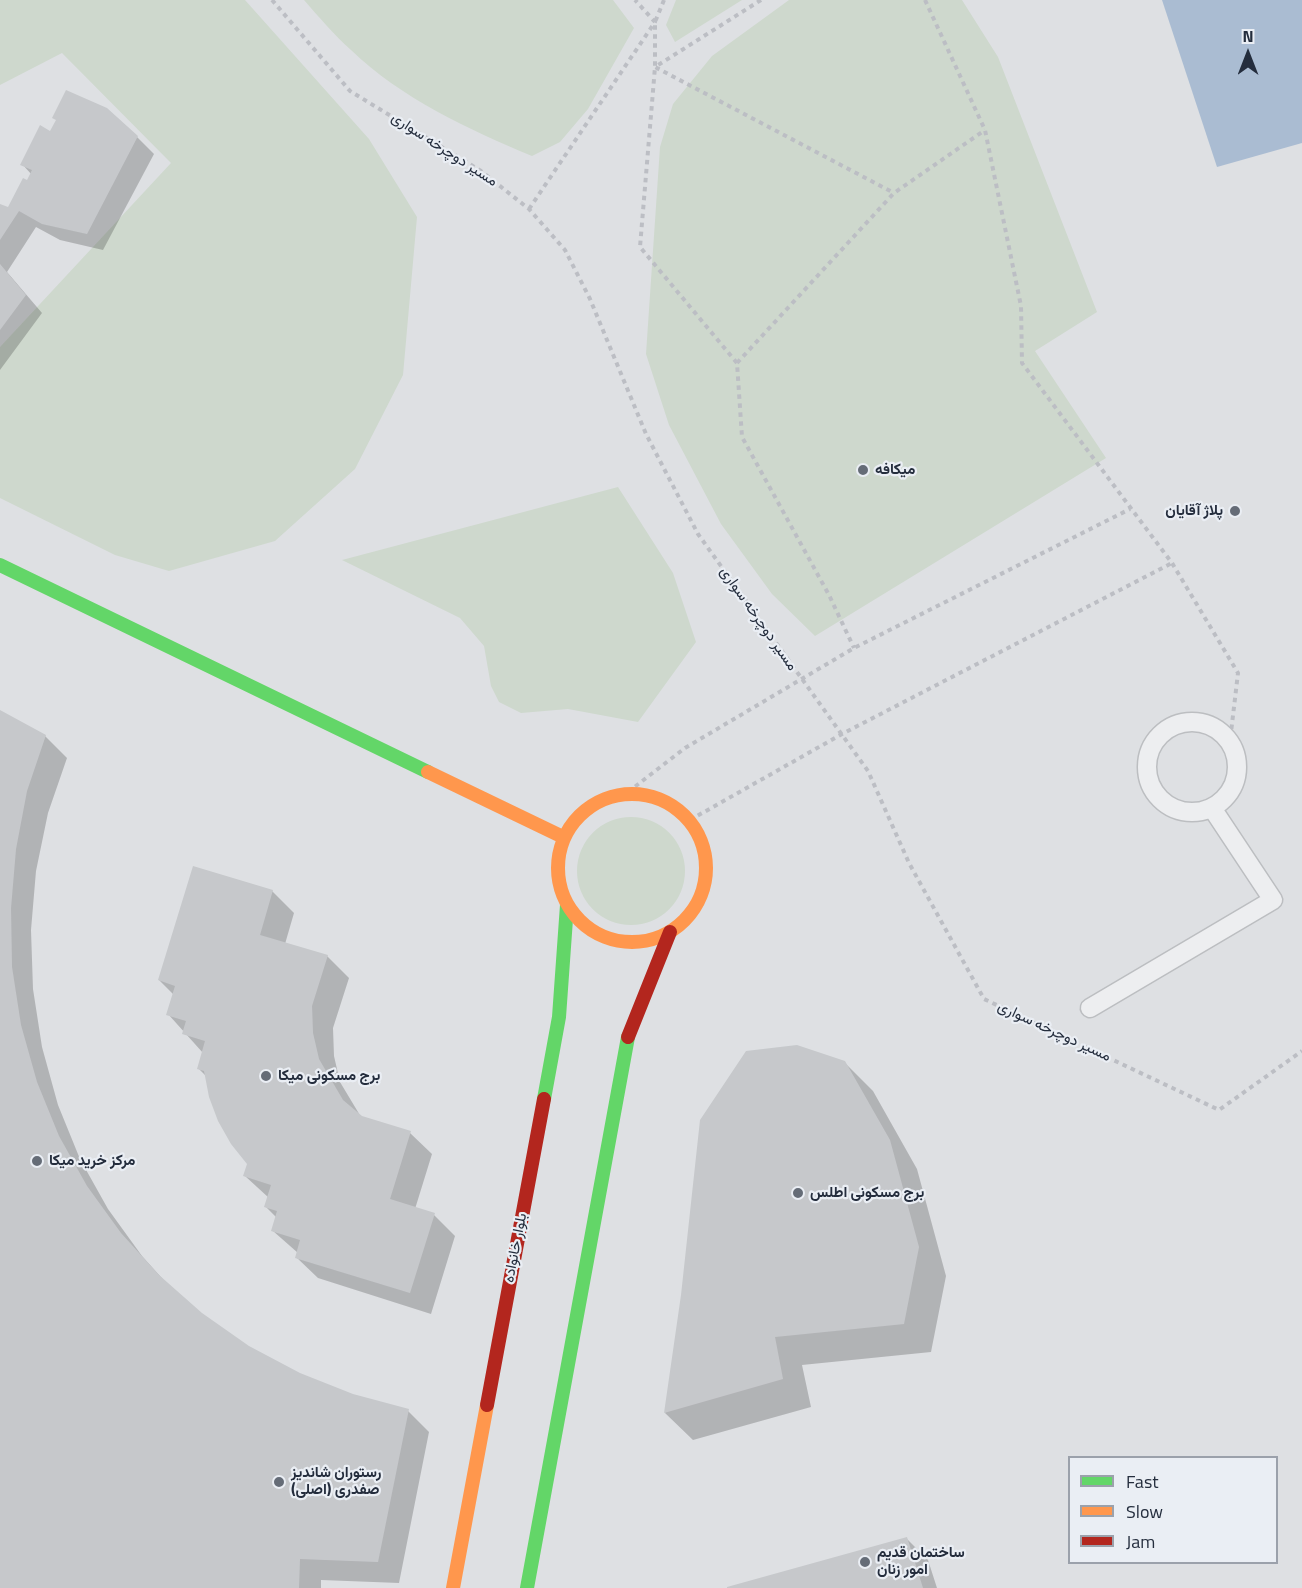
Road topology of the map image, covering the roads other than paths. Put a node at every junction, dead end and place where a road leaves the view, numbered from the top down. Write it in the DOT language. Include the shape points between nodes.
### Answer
graph roads {
  1 [pos="0,565"];
  2 [pos="1212,808"];
  3 [pos="563,837"];
  4 [pos="567,905"];
  5 [pos="670,933"];
  6 [pos="1090,1008"];
  7 [pos="453,1588"];
  8 [pos="527,1588"];
  1 -- 3 [label="street"];
  2 -- 2 [label="lane" via="1187,813 1163,803 1148,782 1147,756 1160,734 1183,722 1209,725 1230,741 1238,765 1232,791"];
  2 -- 6 [label="lane" via="1273,900"];
  3 -- 4 [label="street" via="557,860 558,883"];
  3 -- 5 [label="street" via="584,809 628,792 651,795 673,805 690,820 703,840 705,887 696,909"];
  4 -- 5 [label="street" via="582,923 602,936 625,942 648,941"];
  4 -- 7 [label="street, بلوار خانواده" via="559,1017"];
  5 -- 8 [label="street" via="625,1045"];
}
